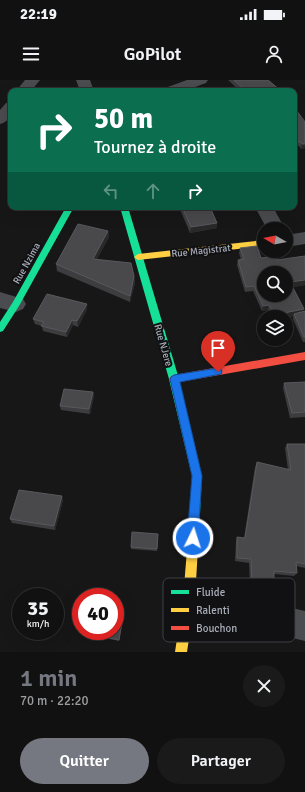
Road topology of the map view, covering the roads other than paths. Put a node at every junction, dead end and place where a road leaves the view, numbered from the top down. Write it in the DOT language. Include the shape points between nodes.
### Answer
graph roads {
  1 [pos="32,80"];
  2 [pos="201,80"];
  3 [pos="25,88"];
  4 [pos="178,88"];
  5 [pos="8,110"];
  6 [pos="0,120"];
  7 [pos="68,210"];
  8 [pos="125,210"];
  9 [pos="266,210"];
  10 [pos="272,222"];
  11 [pos="305,238"];
  12 [pos="293,240"];
  13 [pos="257,244"];
  14 [pos="138,257"];
  15 [pos="8,302"];
  16 [pos="0,329"];
  17 [pos="305,356"];
  18 [pos="174,379"];
  19 [pos="190,578"];
  20 [pos="295,624"];
  21 [pos="305,626"];
  22 [pos="183,642"];
  23 [pos="182,652"];
  1 -- 3 [label="street"];
  2 -- 4 [label="street"];
  5 -- 6 [label="street"];
  7 -- 15 [label="street, Rue Nzima"];
  8 -- 14 [label="street, Rue NJere"];
  9 -- 10 [label="street"];
  11 -- 12 [label="street"];
  13 -- 14 [label="street, Rue Magistrat"];
  14 -- 18 [label="street, Rue NJere"];
  15 -- 16 [label="street, Rue Nzima"];
  17 -- 18 [label="street"];
  18 -- 19 [label="street, Rue NJere" via="197,476"];
  20 -- 21 [label="street"];
  22 -- 23 [label="street, Rue NJere"];
}
